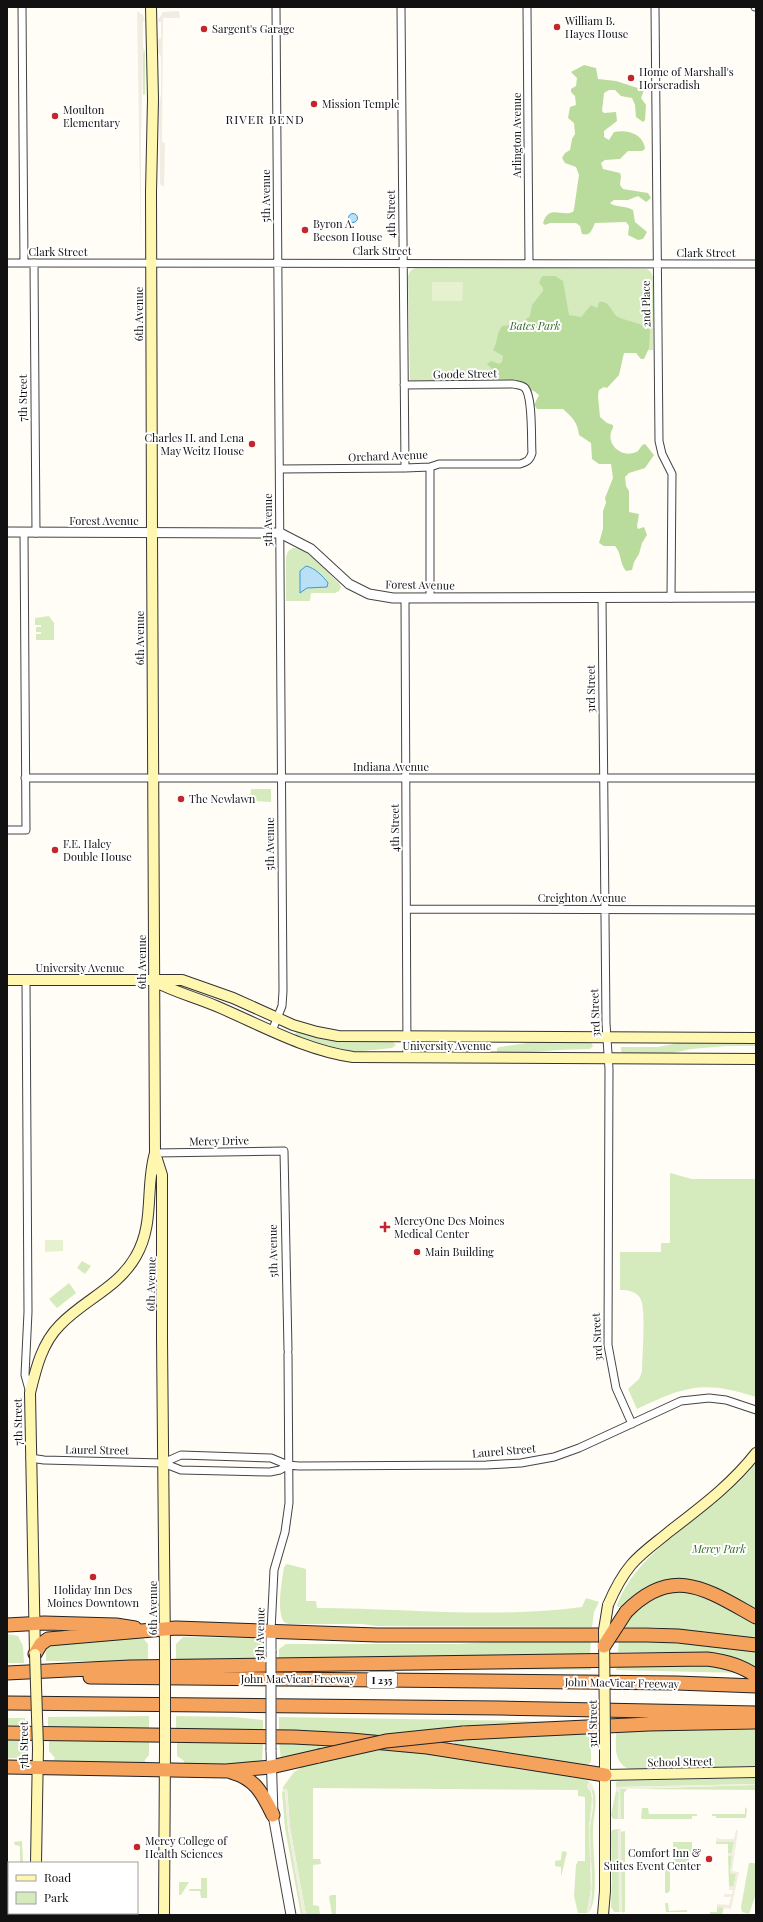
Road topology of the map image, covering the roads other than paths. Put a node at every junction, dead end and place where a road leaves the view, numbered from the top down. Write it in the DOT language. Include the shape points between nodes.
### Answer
graph roads {
  1 [pos="22,7"];
  2 [pos="151,7"];
  3 [pos="276,7"];
  4 [pos="401,7"];
  5 [pos="527,7"];
  6 [pos="655,7"];
  7 [pos="403,262"];
  8 [pos="7,263"];
  9 [pos="24,263"];
  10 [pos="34,263"];
  11 [pos="151,263"];
  12 [pos="278,263"];
  13 [pos="529,263"];
  14 [pos="657,263"];
  15 [pos="756,264"];
  16 [pos="404,386"];
  17 [pos="520,464"];
  18 [pos="430,467"];
  19 [pos="405,468"];
  20 [pos="280,469"];
  21 [pos="7,532"];
  22 [pos="24,533"];
  23 [pos="36,533"];
  24 [pos="152,533"];
  25 [pos="280,534"];
  26 [pos="756,597"];
  27 [pos="405,598"];
  28 [pos="430,598"];
  29 [pos="602,598"];
  30 [pos="672,598"];
  31 [pos="26,778"];
  32 [pos="153,778"];
  33 [pos="281,778"];
  34 [pos="406,778"];
  35 [pos="604,778"];
  36 [pos="756,778"];
  37 [pos="7,830"];
  38 [pos="407,909"];
  39 [pos="605,909"];
  40 [pos="756,910"];
  41 [pos="7,980"];
  42 [pos="26,980"];
  43 [pos="154,981"];
  44 [pos="278,1019"];
  45 [pos="272,1031"];
  46 [pos="408,1037"];
  47 [pos="607,1037"];
  48 [pos="756,1038"];
  49 [pos="407,1058"];
  50 [pos="609,1058"];
  51 [pos="756,1059"];
  52 [pos="284,1152"];
  53 [pos="155,1153"];
  54 [pos="30,1393"];
  55 [pos="756,1410"];
  56 [pos="632,1424"];
  57 [pos="756,1453"];
  58 [pos="30,1458"];
  59 [pos="163,1463"];
  60 [pos="288,1465"];
  61 [pos="756,1617"];
  62 [pos="34,1623"];
  63 [pos="7,1626"];
  64 [pos="165,1629"];
  65 [pos="148,1631"];
  66 [pos="271,1631"];
  67 [pos="604,1646"];
  68 [pos="756,1646"];
  69 [pos="35,1654"];
  70 [pos="7,1673"];
  71 [pos="7,1676"];
  72 [pos="756,1676"];
  73 [pos="756,1686"];
  74 [pos="9,1704"];
  75 [pos="756,1713"];
  76 [pos="756,1722"];
  77 [pos="7,1733"];
  78 [pos="7,1766"];
  79 [pos="271,1767"];
  80 [pos="36,1768"];
  81 [pos="164,1770"];
  82 [pos="226,1771"];
  83 [pos="756,1772"];
  84 [pos="605,1775"];
  85 [pos="273,1815"];
  86 [pos="36,1862"];
  87 [pos="164,1915"];
  88 [pos="290,1915"];
  89 [pos="603,1915"];
  1 -- 9 [label="street"];
  2 -- 11 [label="main road, 6th Avenue"];
  3 -- 12 [label="street, 5th Avenue"];
  4 -- 7 [label="street, 4th Street"];
  5 -- 13 [label="street, Arlington Avenue"];
  6 -- 14 [label="street, 2nd Place"];
  7 -- 12 [label="street, Clark Street"];
  7 -- 13 [label="street, Clark Street"];
  7 -- 16 [label="street, 4th Street"];
  8 -- 9 [label="street, Clark Street"];
  9 -- 10 [label="street, Clark Street"];
  10 -- 11 [label="street, Clark Street"];
  10 -- 23 [label="street, 7th Street"];
  11 -- 12 [label="street, Clark Street"];
  11 -- 24 [label="main road, 6th Avenue"];
  12 -- 20 [label="street, 5th Avenue"];
  13 -- 14 [label="street, Clark Street"];
  14 -- 15 [label="street, Clark Street"];
  14 -- 30 [label="street, 2nd Place" via="659,441 672,474"];
  16 -- 17 [label="street, Goode Street" via="514,384 525,388 530,403 532,454 526,462"];
  16 -- 19 [label="street, 4th Street"];
  17 -- 18 [label="street, Orchard Avenue" via="439,464"];
  18 -- 19 [label="street, Orchard Avenue"];
  18 -- 28 [label="street"];
  19 -- 20 [label="street, Orchard Avenue"];
  20 -- 25 [label="street, 5th Avenue"];
  21 -- 22 [label="street, Forest Avenue"];
  22 -- 23 [label="street, Forest Avenue"];
  22 -- 31 [label="street"];
  23 -- 24 [label="street, Forest Avenue"];
  24 -- 25 [label="street, Forest Avenue"];
  24 -- 32 [label="main road, 6th Avenue"];
  25 -- 27 [label="street, Forest Avenue" via="311,549 358,589 381,596"];
  25 -- 33 [label="street, 5th Avenue"];
  26 -- 30 [label="street, Forest Avenue"];
  27 -- 28 [label="street, Forest Avenue"];
  27 -- 34 [label="street, 4th Street"];
  28 -- 29 [label="street, Forest Avenue"];
  29 -- 30 [label="street, Forest Avenue"];
  29 -- 35 [label="street, 3rd Street"];
  31 -- 32 [label="street, Indiana Avenue"];
  31 -- 37 [label="street" via="26,830"];
  32 -- 33 [label="street, Indiana Avenue"];
  32 -- 43 [label="main road, 6th Avenue"];
  33 -- 34 [label="street, Indiana Avenue"];
  33 -- 44 [label="street, 5th Avenue" via="283,991"];
  34 -- 35 [label="street, Indiana Avenue"];
  34 -- 38 [label="street, 4th Street"];
  35 -- 36 [label="street, Indiana Avenue"];
  35 -- 39 [label="street, 3rd Street"];
  38 -- 39 [label="street, Creighton Avenue"];
  38 -- 46 [label="street, 4th Street"];
  39 -- 40 [label="street, Creighton Avenue"];
  39 -- 47 [label="street, 3rd Street"];
  41 -- 42 [label="main road, University Avenue"];
  42 -- 43 [label="main road, University Avenue"];
  42 -- 54 [label="street, 7th Street" via="28,1312 25,1374"];
  43 -- 44 [label="main road, University Avenue" via="174,980 194,984 246,1003"];
  43 -- 45 [label="main road, University Avenue"];
  43 -- 53 [label="main road, 6th Avenue"];
  44 -- 45 [label="street, 5th Avenue"];
  44 -- 46 [label="main road, University Avenue" via="327,1034"];
  45 -- 49 [label="main road, University Avenue" via="312,1048 338,1055"];
  46 -- 47 [label="main road, University Avenue"];
  46 -- 49 [label="street, 4th Street"];
  47 -- 48 [label="main road, University Avenue"];
  47 -- 50 [label="street, 3rd Street"];
  49 -- 50 [label="main road, University Avenue"];
  50 -- 51 [label="main road, University Avenue"];
  50 -- 56 [label="street, 3rd Street" via="608,1345 616,1388"];
  52 -- 53 [label="street, Mercy Drive"];
  52 -- 60 [label="street, 5th Avenue"];
  53 -- 54 [label="main road" via="150,1175 148,1223 137,1255 118,1280 60,1325 42,1351"];
  53 -- 59 [label="main road, 6th Avenue" via="162,1175"];
  54 -- 58 [label="main road, 7th Street"];
  55 -- 56 [label="street, Laurel Street" via="726,1400 695,1398 669,1406"];
  56 -- 60 [label="street, Laurel Street" via="554,1457 522,1463 441,1466"];
  57 -- 67 [label="main road, 3rd Street, bridge" via="724,1488 631,1565 608,1605"];
  58 -- 59 [label="street, Laurel Street"];
  58 -- 62 [label="main road, 7th Street"];
  59 -- 60 [label="street, Laurel Street" via="181,1470 270,1472"];
  59 -- 60 [label="street, Laurel Street" via="181,1455 271,1458"];
  59 -- 64 [label="main road, 6th Avenue"];
  60 -- 66 [label="street, 5th Avenue" via="288,1512 274,1570"];
  61 -- 67 [label="highway, bridge" via="705,1590 674,1585 644,1595 626,1612"];
  62 -- 63 [label="highway"];
  62 -- 65 [label="highway" via="116,1624"];
  62 -- 69 [label="main road, 7th Street"];
  64 -- 65 [label="highway"];
  64 -- 66 [label="highway"];
  64 -- 81 [label="main road, 6th Avenue, bridge"];
  65 -- 69 [label="highway" via="48,1639 41,1644"];
  66 -- 68 [label="highway" via="377,1635 647,1635 678,1636"];
  66 -- 79 [label="street, 5th Avenue, bridge"];
  67 -- 84 [label="main road, 3rd Street, bridge"];
  69 -- 80 [label="main road, 7th Street, bridge" via="38,1748"];
  70 -- 72 [label="highway" via="130,1667 707,1658 738,1665"];
  71 -- 73 [label="highway, John MacVicar Freeway / I 235"];
  74 -- 75 [label="highway" via="508,1708"];
  76 -- 79 [label="highway, bridge" via="649,1724 463,1733 386,1741"];
  77 -- 84 [label="highway" via="287,1736 351,1740 427,1748"];
  78 -- 80 [label="highway"];
  79 -- 82 [label="highway"];
  79 -- 85 [label="street, 5th Avenue"];
  80 -- 81 [label="highway"];
  80 -- 86 [label="main road, 7th Street"];
  81 -- 82 [label="highway"];
  81 -- 87 [label="main road, 6th Avenue"];
  82 -- 85 [label="highway" via="240,1774 252,1781"];
  83 -- 84 [label="main road, School Street"];
  84 -- 89 [label="main road, 3rd Street"];
  85 -- 88 [label="street, 5th Avenue"];
}
